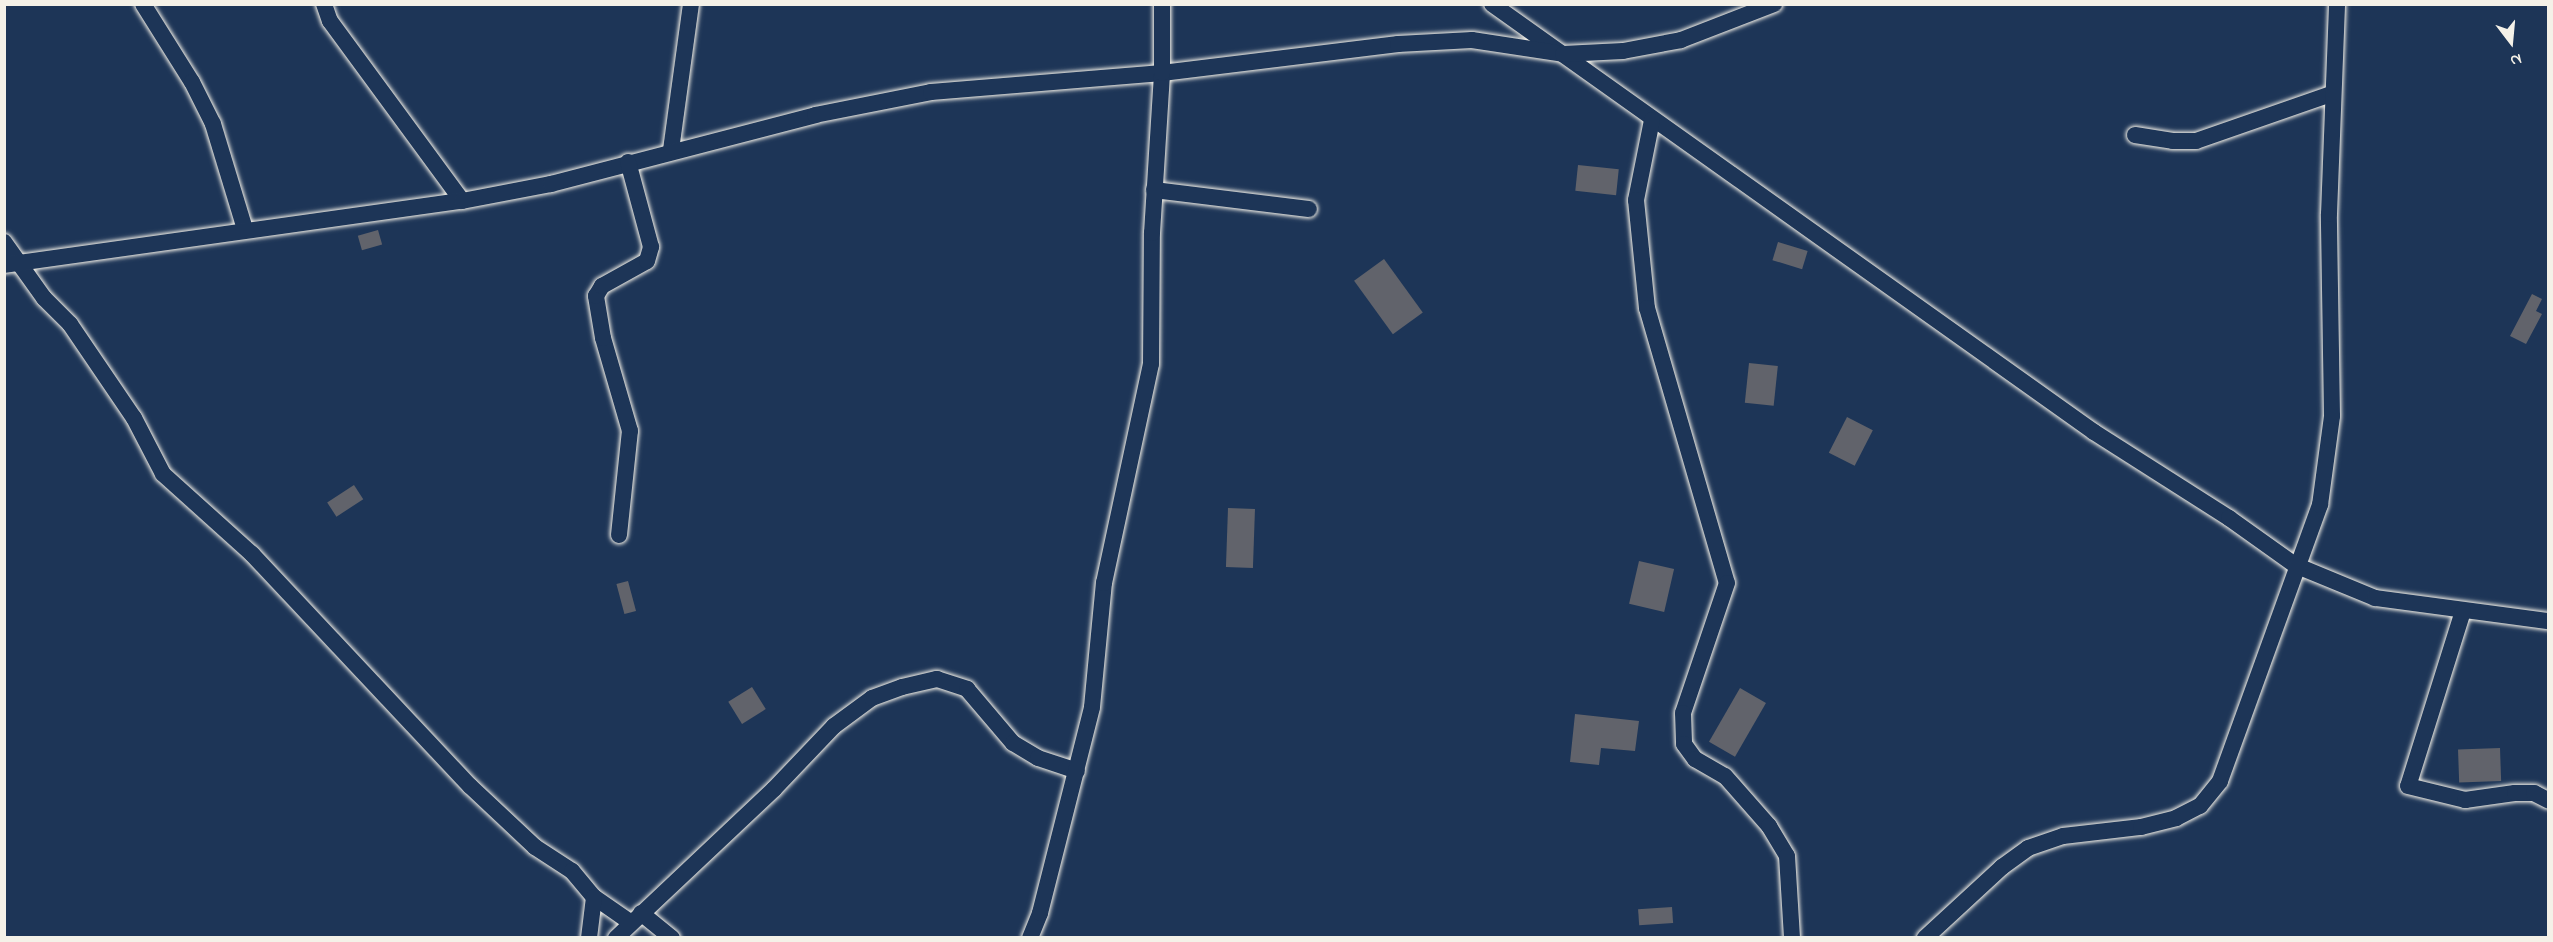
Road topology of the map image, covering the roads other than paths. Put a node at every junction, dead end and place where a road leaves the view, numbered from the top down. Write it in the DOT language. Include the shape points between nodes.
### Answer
graph roads {
  1 [pos="143,4"];
  2 [pos="324,4"];
  3 [pos="691,4"];
  4 [pos="1162,4"];
  5 [pos="1492,4"];
  6 [pos="1774,4"];
  7 [pos="2337,4"];
  8 [pos="1563,54"];
  9 [pos="1162,73"];
  10 [pos="2331,94"];
  11 [pos="1652,120"];
  12 [pos="2135,135"];
  13 [pos="671,150"];
  14 [pos="628,162"];
  15 [pos="1154,190"];
  16 [pos="462,201"];
  17 [pos="1309,209"];
  18 [pos="245,229"];
  19 [pos="4,242"];
  20 [pos="22,262"];
  21 [pos="4,265"];
  22 [pos="620,535"];
  23 [pos="2295,565"];
  24 [pos="2463,611"];
  25 [pos="2548,621"];
  26 [pos="1077,771"];
  27 [pos="2548,800"];
  28 [pos="594,897"];
  29 [pos="636,917"];
  30 [pos="590,938"];
  31 [pos="615,938"];
  32 [pos="672,938"];
  33 [pos="1030,938"];
  34 [pos="1792,938"];
  35 [pos="1925,938"];
  1 -- 18 [label="street" via="192,82 213,124"];
  2 -- 16 [label="street" via="330,21"];
  3 -- 13 [label="street"];
  4 -- 9 [label="street"];
  5 -- 8 [label="street"];
  6 -- 8 [label="street" via="1681,40 1623,51"];
  7 -- 10 [label="street"];
  8 -- 9 [label="street" via="1472,40 1398,44"];
  8 -- 11 [label="street"];
  9 -- 13 [label="street" via="930,92"];
  9 -- 15 [label="street"];
  10 -- 12 [label="street" via="2196,141"];
  10 -- 23 [label="street" via="2332,416 2320,505"];
  11 -- 23 [label="street" via="2094,432"];
  11 -- 34 [label="street" via="1636,200 1647,308 1727,583 1683,713 1684,744 1695,759 1725,776 1769,826 1787,856"];
  13 -- 14 [label="street"];
  14 -- 16 [label="street" via="551,184"];
  14 -- 22 [label="street" via="651,247 647,261 602,286 596,296 603,338 630,431"];
  15 -- 17 [label="street"];
  15 -- 26 [label="street" via="1151,363 1104,583 1092,707"];
  16 -- 18 [label="street"];
  18 -- 20 [label="street"];
  19 -- 20 [label="street"];
  20 -- 21 [label="street"];
  20 -- 28 [label="street" via="44,298 70,324 134,418 163,474 252,554 444,761 535,847 572,871"];
  23 -- 24 [label="street" via="2355,592"];
  23 -- 35 [label="street" via="2220,781 2200,806 2176,818 2141,827 2063,836 2028,848"];
  24 -- 25 [label="street"];
  24 -- 27 [label="street" via="2408,786 2465,800 2534,793"];
  26 -- 29 [label="street" via="1038,758 1013,743 967,689 937,679 902,687 872,698 834,726 774,789"];
  26 -- 33 [label="street"];
  28 -- 29 [label="street"];
  28 -- 30 [label="street"];
  29 -- 31 [label="street"];
  29 -- 32 [label="street"];
}
